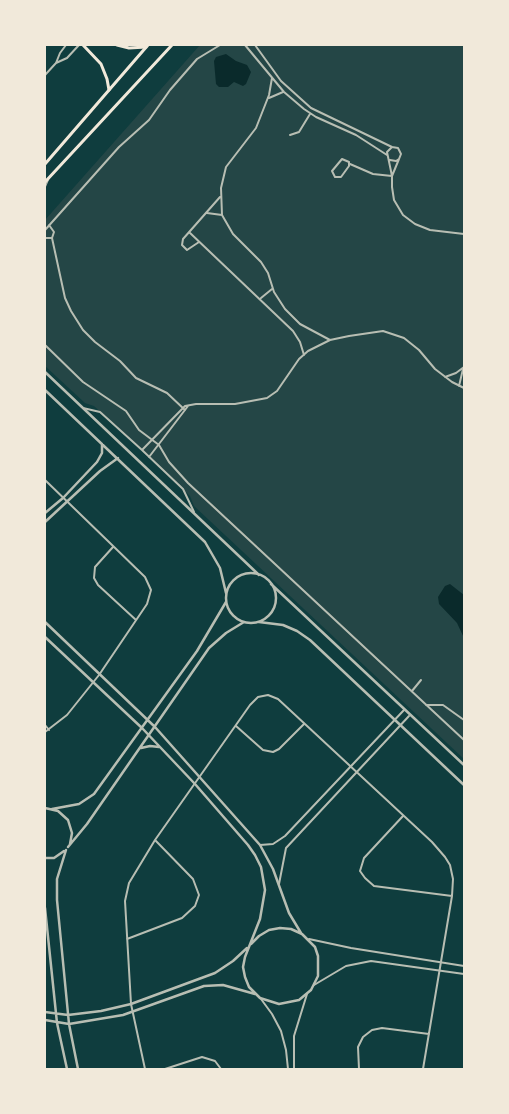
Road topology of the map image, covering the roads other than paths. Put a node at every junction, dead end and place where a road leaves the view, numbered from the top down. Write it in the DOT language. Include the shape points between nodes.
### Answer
graph roads {
  1 [pos="66,45"];
  2 [pos="79,45"];
  3 [pos="83,45"];
  4 [pos="117,45"];
  5 [pos="172,45"];
  6 [pos="220,45"];
  7 [pos="245,45"];
  8 [pos="255,45"];
  9 [pos="147,46"];
  10 [pos="56,63"];
  11 [pos="45,69"];
  12 [pos="48,72"];
  13 [pos="45,75"];
  14 [pos="272,78"];
  15 [pos="109,90"];
  16 [pos="284,92"];
  17 [pos="268,99"];
  18 [pos="310,114"];
  19 [pos="290,136"];
  20 [pos="392,147"];
  21 [pos="387,155"];
  22 [pos="399,159"];
  23 [pos="390,160"];
  24 [pos="45,164"];
  25 [pos="350,164"];
  26 [pos="392,176"];
  27 [pos="49,178"];
  28 [pos="45,182"];
  29 [pos="45,186"];
  30 [pos="220,197"];
  31 [pos="206,213"];
  32 [pos="222,215"];
  33 [pos="49,225"];
  34 [pos="45,230"];
  35 [pos="189,232"];
  36 [pos="464,234"];
  37 [pos="45,238"];
  38 [pos="52,238"];
  39 [pos="199,242"];
  40 [pos="272,289"];
  41 [pos="261,298"];
  42 [pos="330,340"];
  43 [pos="45,345"];
  44 [pos="304,355"];
  45 [pos="464,367"];
  46 [pos="45,372"];
  47 [pos="445,377"];
  48 [pos="459,386"];
  49 [pos="464,388"];
  50 [pos="45,390"];
  51 [pos="188,406"];
  52 [pos="83,408"];
  53 [pos="183,408"];
  54 [pos="185,410"];
  55 [pos="153,439"];
  56 [pos="102,443"];
  57 [pos="159,444"];
  58 [pos="142,450"];
  59 [pos="149,457"];
  60 [pos="118,458"];
  61 [pos="45,480"];
  62 [pos="63,498"];
  63 [pos="68,503"];
  64 [pos="194,512"];
  65 [pos="45,513"];
  66 [pos="45,522"];
  67 [pos="113,547"];
  68 [pos="259,575"];
  69 [pos="271,584"];
  70 [pos="226,593"];
  71 [pos="226,602"];
  72 [pos="136,621"];
  73 [pos="45,622"];
  74 [pos="244,622"];
  75 [pos="259,622"];
  76 [pos="45,637"];
  77 [pos="99,675"];
  78 [pos="421,680"];
  79 [pos="93,682"];
  80 [pos="412,691"];
  81 [pos="426,705"];
  82 [pos="404,710"];
  83 [pos="409,716"];
  84 [pos="394,720"];
  85 [pos="464,720"];
  86 [pos="147,721"];
  87 [pos="304,724"];
  88 [pos="45,725"];
  89 [pos="236,726"];
  90 [pos="400,726"];
  91 [pos="155,727"];
  92 [pos="142,728"];
  93 [pos="49,730"];
  94 [pos="45,732"];
  95 [pos="150,735"];
  96 [pos="464,740"];
  97 [pos="160,747"];
  98 [pos="140,748"];
  99 [pos="464,765"];
  100 [pos="351,767"];
  101 [pos="357,772"];
  102 [pos="199,777"];
  103 [pos="195,784"];
  104 [pos="464,785"];
  105 [pos="45,808"];
  106 [pos="52,809"];
  107 [pos="403,816"];
  108 [pos="156,840"];
  109 [pos="260,845"];
  110 [pos="68,847"];
  111 [pos="66,850"];
  112 [pos="45,858"];
  113 [pos="279,884"];
  114 [pos="452,896"];
  115 [pos="45,908"];
  116 [pos="302,934"];
  117 [pos="127,939"];
  118 [pos="309,940"];
  119 [pos="250,945"];
  120 [pos="440,962"];
  121 [pos="464,966"];
  122 [pos="438,970"];
  123 [pos="464,974"];
  124 [pos="314,985"];
  125 [pos="256,994"];
  126 [pos="307,994"];
  127 [pos="260,998"];
  128 [pos="132,1004"];
  129 [pos="45,1012"];
  130 [pos="133,1012"];
  131 [pos="56,1014"];
  132 [pos="68,1014"];
  133 [pos="45,1020"];
  134 [pos="57,1022"];
  135 [pos="69,1024"];
  136 [pos="429,1034"];
  137 [pos="67,1069"];
  138 [pos="78,1069"];
  139 [pos="145,1069"];
  140 [pos="165,1069"];
  141 [pos="221,1069"];
  142 [pos="288,1069"];
  143 [pos="294,1069"];
  144 [pos="359,1069"];
  145 [pos="423,1069"];
  1 -- 10 [label="street"];
  2 -- 10 [label="street" via="69,56"];
  3 -- 15 [label="main road" via="101,64"];
  4 -- 9 [label="main road" via="129,48"];
  5 -- 27 [label="main road"];
  6 -- 33 [label="street" via="197,59 170,90 149,120 118,147"];
  7 -- 14 [label="street"];
  8 -- 20 [label="street" via="276,75 311,108"];
  9 -- 15 [label="main road"];
  10 -- 12 [label="street"];
  11 -- 12 [label="street"];
  12 -- 13 [label="street"];
  14 -- 16 [label="street"];
  14 -- 17 [label="street"];
  15 -- 24 [label="main road"];
  16 -- 17 [label="street"];
  16 -- 18 [label="street"];
  17 -- 30 [label="street" via="253,133 226,167"];
  18 -- 19 [label="street" via="298,132"];
  18 -- 21 [label="street" via="356,135"];
  20 -- 21 [label="street"];
  20 -- 22 [label="street" via="401,151"];
  21 -- 23 [label="street"];
  22 -- 23 [label="street"];
  22 -- 26 [label="street"];
  23 -- 26 [label="street"];
  25 -- 25 [label="street" via="341,177 332,176 332,170 341,160 344,159"];
  25 -- 26 [label="street" via="373,174"];
  26 -- 36 [label="street" via="394,200 399,211 408,219 436,232"];
  27 -- 28 [label="main road"];
  27 -- 29 [label="street"];
  30 -- 31 [label="street"];
  30 -- 32 [label="street"];
  31 -- 32 [label="street"];
  31 -- 35 [label="street"];
  32 -- 40 [label="street" via="233,234 261,262 268,273"];
  33 -- 34 [label="street"];
  33 -- 38 [label="street" via="54,232"];
  35 -- 39 [label="street"];
  35 -- 39 [label="street" via="182,241 184,248 190,250"];
  37 -- 38 [label="street"];
  38 -- 53 [label="street" via="67,303 83,330 136,378 167,393"];
  39 -- 41 [label="street"];
  40 -- 41 [label="street"];
  40 -- 42 [label="street" via="296,321"];
  41 -- 44 [label="street" via="297,335"];
  42 -- 44 [label="street"];
  42 -- 47 [label="street" via="373,332 394,334 413,344"];
  43 -- 55 [label="street" via="83,382 121,406 139,430"];
  44 -- 51 [label="street" via="277,391 264,400"];
  45 -- 47 [label="street"];
  45 -- 48 [label="street"];
  46 -- 52 [label="street"];
  47 -- 48 [label="street"];
  48 -- 49 [label="street"];
  50 -- 56 [label="street"];
  51 -- 53 [label="street"];
  51 -- 54 [label="street"];
  52 -- 58 [label="street" via="100,412"];
  52 -- 64 [label="street"];
  53 -- 54 [label="street"];
  53 -- 55 [label="street"];
  54 -- 57 [label="street"];
  55 -- 57 [label="street"];
  55 -- 58 [label="street"];
  56 -- 60 [label="street"];
  56 -- 62 [label="street" via="102,453 97,462"];
  57 -- 59 [label="street"];
  57 -- 80 [label="street" via="169,462 188,483"];
  58 -- 59 [label="street"];
  59 -- 64 [label="street" via="183,489"];
  60 -- 63 [label="street" via="100,471"];
  60 -- 70 [label="street" via="205,542 218,563"];
  61 -- 62 [label="street"];
  62 -- 63 [label="street"];
  62 -- 65 [label="street"];
  63 -- 66 [label="street"];
  63 -- 67 [label="street"];
  64 -- 68 [label="street"];
  67 -- 72 [label="street" via="145,577 150,586 150,600"];
  67 -- 72 [label="street" via="95,566 94,578 98,585"];
  68 -- 69 [label="street"];
  68 -- 70 [label="street" via="252,573 238,576 228,586"];
  69 -- 75 [label="street" via="276,596 273,609"];
  69 -- 82 [label="street"];
  70 -- 71 [label="street"];
  71 -- 74 [label="street" via="232,615"];
  71 -- 86 [label="street" via="197,651"];
  72 -- 77 [label="street"];
  73 -- 77 [label="street"];
  74 -- 75 [label="street"];
  74 -- 91 [label="street" via="209,648"];
  75 -- 84 [label="street" via="282,625 304,635"];
  76 -- 79 [label="street"];
  77 -- 79 [label="street"];
  77 -- 86 [label="street"];
  78 -- 80 [label="street"];
  79 -- 92 [label="street"];
  79 -- 93 [label="street" via="67,715"];
  80 -- 81 [label="street"];
  81 -- 85 [label="street" via="443,705"];
  81 -- 96 [label="street"];
  82 -- 83 [label="street"];
  82 -- 84 [label="street"];
  83 -- 90 [label="street"];
  83 -- 99 [label="street"];
  84 -- 90 [label="street"];
  84 -- 100 [label="street"];
  86 -- 91 [label="street"];
  86 -- 92 [label="street"];
  87 -- 89 [label="street" via="279,749 272,752 263,750"];
  87 -- 89 [label="street" via="278,699 268,695 258,697"];
  87 -- 100 [label="street"];
  88 -- 93 [label="street"];
  89 -- 102 [label="street"];
  90 -- 101 [label="street"];
  90 -- 104 [label="street"];
  91 -- 95 [label="street"];
  91 -- 102 [label="street"];
  92 -- 95 [label="street"];
  92 -- 106 [label="street" via="94,794 79,804"];
  93 -- 94 [label="street"];
  95 -- 97 [label="street"];
  95 -- 98 [label="street"];
  97 -- 98 [label="street"];
  97 -- 103 [label="street"];
  98 -- 110 [label="street" via="83,830"];
  100 -- 101 [label="street"];
  100 -- 109 [label="street" via="285,836 273,844"];
  101 -- 107 [label="street"];
  101 -- 113 [label="street" via="286,848"];
  102 -- 103 [label="street"];
  102 -- 109 [label="street"];
  103 -- 108 [label="street"];
  103 -- 119 [label="street" via="248,845 261,867 265,882 264,899 260,920"];
  105 -- 106 [label="street"];
  106 -- 110 [label="street" via="68,820 72,833"];
  107 -- 114 [label="street" via="445,857 452,872"];
  107 -- 114 [label="street" via="364,858 360,871 374,886"];
  108 -- 117 [label="street" via="134,874 126,894"];
  108 -- 117 [label="street" via="193,879 198,890 197,900 182,918"];
  109 -- 113 [label="street"];
  110 -- 111 [label="street"];
  111 -- 112 [label="street" via="54,858"];
  111 -- 132 [label="street" via="57,879 57,900"];
  113 -- 116 [label="street" via="289,912"];
  114 -- 120 [label="street"];
  115 -- 131 [label="street"];
  116 -- 118 [label="street"];
  116 -- 119 [label="street" via="291,929 269,930"];
  117 -- 128 [label="street"];
  118 -- 120 [label="street"];
  118 -- 124 [label="street" via="316,952 319,966"];
  119 -- 125 [label="street" via="244,957 243,967 245,977"];
  119 -- 128 [label="street" via="215,973"];
  120 -- 121 [label="street"];
  120 -- 122 [label="street"];
  122 -- 123 [label="street"];
  122 -- 124 [label="street" via="379,961 367,962 346,966"];
  122 -- 136 [label="street"];
  124 -- 126 [label="street"];
  125 -- 127 [label="street"];
  125 -- 130 [label="street" via="223,985 204,986"];
  126 -- 127 [label="street" via="299,1000 284,1004"];
  126 -- 143 [label="street" via="294,1036"];
  127 -- 142 [label="street" via="281,1031"];
  128 -- 130 [label="street"];
  128 -- 132 [label="street" via="101,1011"];
  129 -- 131 [label="street"];
  130 -- 135 [label="street"];
  130 -- 139 [label="street"];
  131 -- 132 [label="street"];
  131 -- 134 [label="street"];
  132 -- 135 [label="street"];
  133 -- 134 [label="street"];
  134 -- 135 [label="street"];
  134 -- 137 [label="street"];
  135 -- 138 [label="street"];
  136 -- 144 [label="street" via="388,1028 372,1030 358,1047"];
  136 -- 145 [label="street"];
  140 -- 141 [label="street" via="202,1057 211,1058"];
}
